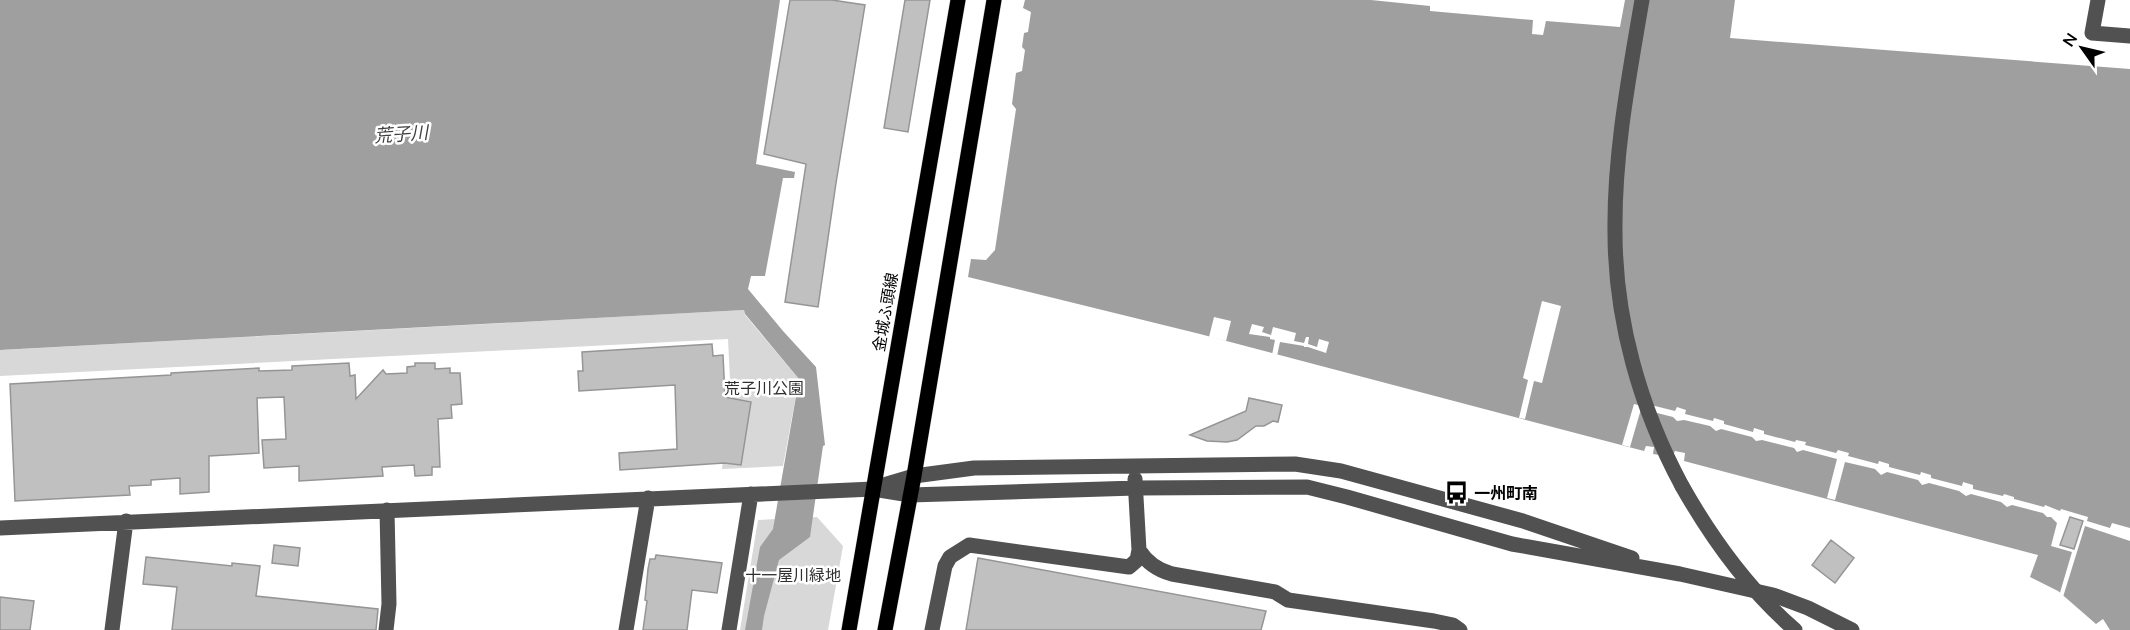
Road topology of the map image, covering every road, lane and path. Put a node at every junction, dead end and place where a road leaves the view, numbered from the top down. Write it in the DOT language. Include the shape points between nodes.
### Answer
graph roads {
  1 [pos="958,0"];
  2 [pos="994,0"];
  3 [pos="1642,0"];
  4 [pos="2098,0"];
  5 [pos="2130,36"];
  6 [pos="1135,467"];
  7 [pos="914,476"];
  8 [pos="1136,488"];
  9 [pos="873,489"];
  10 [pos="752,494"];
  11 [pos="910,495"];
  12 [pos="648,498"];
  13 [pos="387,510"];
  14 [pos="126,521"];
  15 [pos="0,528"];
  16 [pos="1139,550"];
  17 [pos="1680,574"];
  18 [pos="112,630"];
  19 [pos="386,630"];
  20 [pos="626,630"];
  21 [pos="729,630"];
  22 [pos="849,630"];
  23 [pos="885,630"];
  24 [pos="932,630"];
  25 [pos="1460,630"];
  26 [pos="1795,630"];
  27 [pos="1852,630"];
  1 -- 9 [label="main road, 金城ふ頭線"];
  2 -- 7 [label="main road"];
  3 -- 26 [label="street, bridge" via="1616,192 1617,279 1632,361 1666,457 1704,524 1735,566"];
  4 -- 5 [label="street" via="2092,33"];
  6 -- 7 [label="street" via="974,468"];
  6 -- 8 [label="street"];
  6 -- 17 [label="street" via="1295,464 1341,471 1523,521"];
  7 -- 9 [label="street"];
  7 -- 11 [label="main road"];
  8 -- 11 [label="street"];
  8 -- 16 [label="street"];
  8 -- 17 [label="street" via="1308,487 1512,544"];
  9 -- 10 [label="street"];
  9 -- 11 [label="street"];
  9 -- 22 [label="main road, 金城ふ頭線"];
  10 -- 12 [label="street"];
  10 -- 21 [label="street"];
  11 -- 23 [label="main road"];
  12 -- 13 [label="street"];
  12 -- 20 [label="street"];
  13 -- 14 [label="street"];
  13 -- 19 [label="street"];
  14 -- 15 [label="street"];
  14 -- 18 [label="street"];
  16 -- 24 [label="street" via="1137,560 1129,567 969,545 950,557 945,566"];
  16 -- 25 [label="street" via="1157,570 1172,574 1275,592 1288,600 1434,621"];
  17 -- 27 [label="street" via="1773,595"];
}
